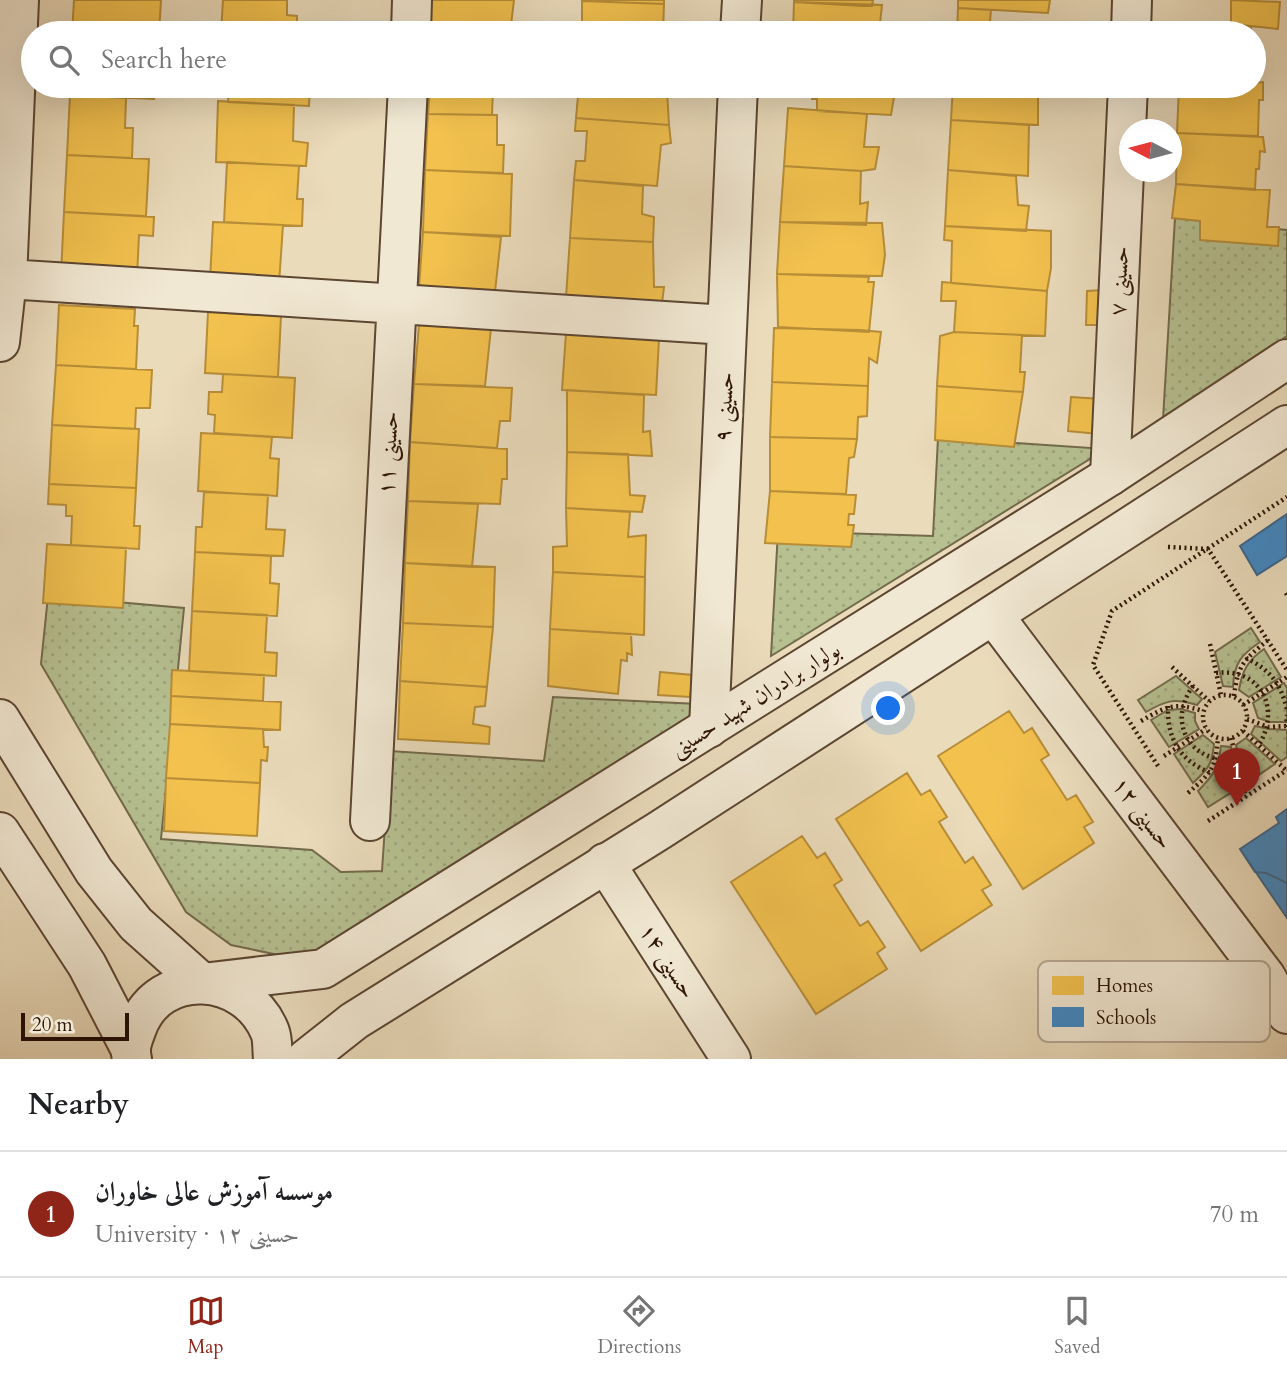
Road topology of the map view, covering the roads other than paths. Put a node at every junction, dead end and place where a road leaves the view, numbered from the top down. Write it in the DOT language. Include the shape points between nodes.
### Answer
graph roads {
  1 [pos="19,0"];
  2 [pos="412,0"];
  3 [pos="742,0"];
  4 [pos="1132,0"];
  5 [pos="411,21"];
  6 [pos="741,21"];
  7 [pos="1131,21"];
  8 [pos="407,98"];
  9 [pos="737,98"];
  10 [pos="1127,98"];
  11 [pos="7,279"];
  12 [pos="396,305"];
  13 [pos="727,324"];
  14 [pos="0,342"];
  15 [pos="1287,359"];
  16 [pos="1287,425"];
  17 [pos="1110,476"];
  18 [pos="994,616"];
  19 [pos="0,719"];
  20 [pos="709,728"];
  21 [pos="370,821"];
  22 [pos="0,832"];
  23 [pos="605,863"];
  24 [pos="1254,961"];
  25 [pos="202,983"];
  26 [pos="1270,984"];
  27 [pos="1287,1014"];
  28 [pos="131,1053"];
  29 [pos="273,1059"];
  30 [pos="306,1059"];
  31 [pos="731,1059"];
  1 -- 11 [label="street"];
  2 -- 5 [label="street"];
  3 -- 6 [label="street"];
  4 -- 7 [label="street"];
  8 -- 12 [label="street, حسینی ۱۱"];
  9 -- 13 [label="street, حسینی ۹"];
  10 -- 17 [label="street, حسینی ۷"];
  11 -- 12 [label="street"];
  11 -- 14 [label="street"];
  12 -- 13 [label="street"];
  12 -- 21 [label="street, حسینی ۱۱"];
  13 -- 20 [label="street, حسینی ۹"];
  15 -- 17 [label="street, بولوار برادران شهید حسینی"];
  16 -- 18 [label="street"];
  17 -- 20 [label="street, بولوار برادران شهید حسینی"];
  18 -- 23 [label="street"];
  18 -- 24 [label="street, حسینی ۱۲"];
  19 -- 25 [label="street" via="94,871 136,924"];
  20 -- 25 [label="street, بولوار برادران شهید حسینی" via="323,969"];
  22 -- 28 [label="street" via="87,965"];
  23 -- 30 [label="street" via="354,1021"];
  23 -- 31 [label="street, حسینی ۱۴"];
  25 -- 28 [label="street, بولوار برادران شهید حسینی" via="168,991 142,1014"];
  25 -- 29 [label="street" via="232,990 256,1008 271,1034"];
  26 -- 27 [label="street, حسینی ۱۲"];
}
